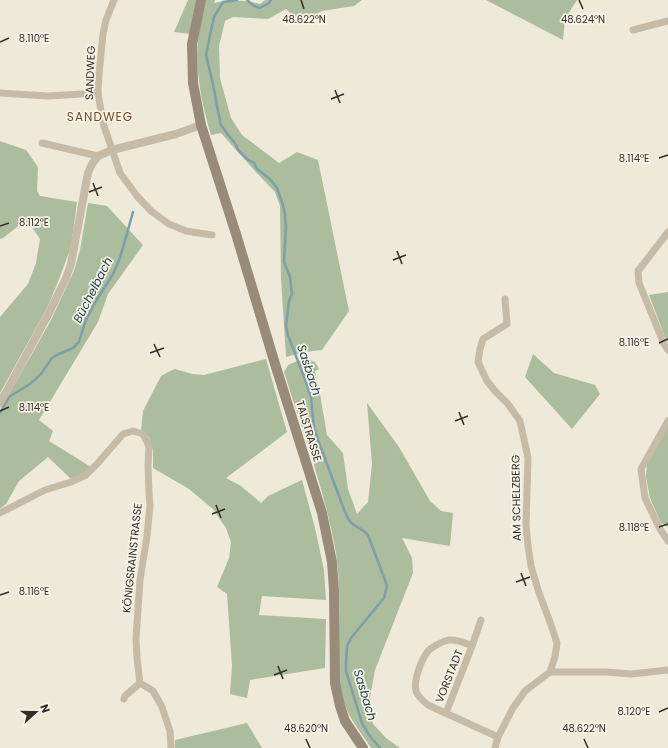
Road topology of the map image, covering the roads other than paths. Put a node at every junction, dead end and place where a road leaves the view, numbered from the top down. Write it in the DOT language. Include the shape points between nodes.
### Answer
graph roads {
  1 [pos="114,0"];
  2 [pos="201,0"];
  3 [pos="668,21"];
  4 [pos="633,30"];
  5 [pos="0,93"];
  6 [pos="98,93"];
  7 [pos="201,125"];
  8 [pos="42,143"];
  9 [pos="112,150"];
  10 [pos="98,156"];
  11 [pos="668,232"];
  12 [pos="212,235"];
  13 [pos="505,299"];
  14 [pos="668,350"];
  15 [pos="0,403"];
  16 [pos="668,421"];
  17 [pos="0,513"];
  18 [pos="668,541"];
  19 [pos="481,620"];
  20 [pos="472,646"];
  21 [pos="668,670"];
  22 [pos="550,672"];
  23 [pos="140,683"];
  24 [pos="124,699"];
  25 [pos="446,713"];
  26 [pos="498,737"];
  27 [pos="171,748"];
  28 [pos="363,748"];
  29 [pos="495,748"];
  1 -- 6 [label="street, SANDWEG" via="103,34"];
  2 -- 7 [label="main road, TALSTRASSE" via="192,44 194,83"];
  3 -- 4 [label="street"];
  5 -- 6 [label="street" via="48,96"];
  6 -- 9 [label="street, SANDWEG" via="103,123"];
  7 -- 9 [label="street"];
  7 -- 28 [label="main road, TALSTRASSE" via="322,513 332,562 335,683 345,721"];
  8 -- 10 [label="street"];
  9 -- 10 [label="street"];
  9 -- 12 [label="street, SANDWEG" via="120,173 136,196 151,211 169,224 186,231"];
  10 -- 15 [label="street" via="88,173 71,264 66,278"];
  11 -- 14 [label="street" via="638,271 639,283"];
  13 -- 22 [label="street, AM SCHELZBERG" via="507,324 484,339 478,362 487,381 520,421 528,458 526,525 531,566 557,643"];
  16 -- 18 [label="street" via="641,469 645,498"];
  17 -- 23 [label="street, KÖNIGSRAINSTRASSE" via="45,490 86,475 123,434 133,431 143,434 149,446 150,505 140,580 136,638"];
  19 -- 20 [label="street, VORSTADT"];
  20 -- 25 [label="street, VORSTADT"];
  20 -- 25 [label="street, VORSTADT" via="460,640 440,643 429,650 418,673 416,690 420,698 428,705"];
  21 -- 22 [label="street" via="631,674"];
  22 -- 26 [label="street" via="525,691"];
  23 -- 24 [label="street"];
  23 -- 27 [label="street" via="154,690 170,731"];
  25 -- 26 [label="street, VORSTADT"];
  26 -- 29 [label="street"];
}
